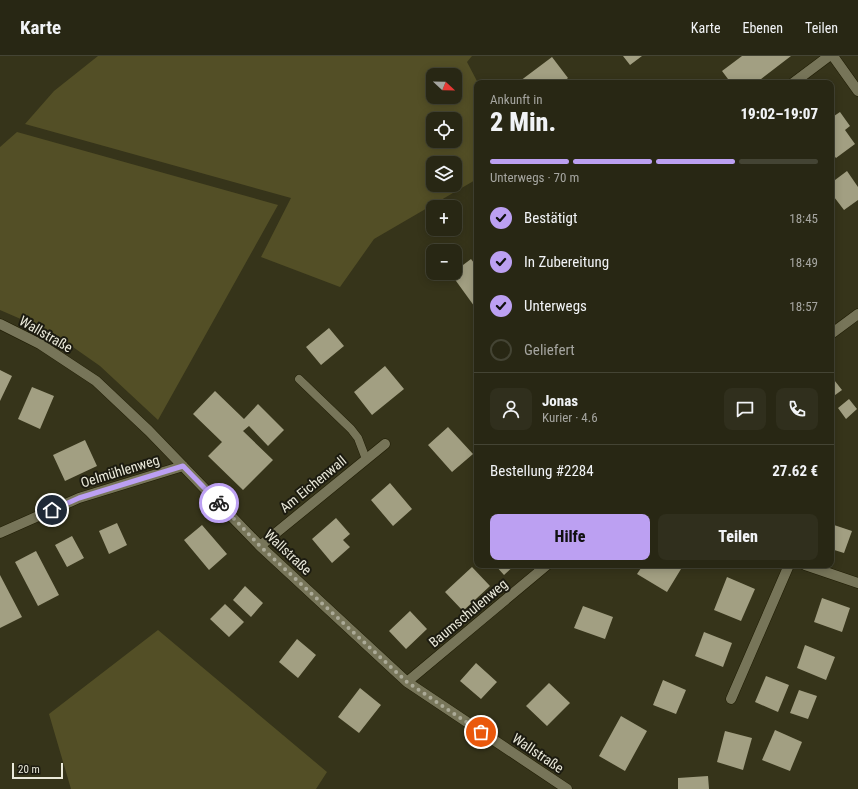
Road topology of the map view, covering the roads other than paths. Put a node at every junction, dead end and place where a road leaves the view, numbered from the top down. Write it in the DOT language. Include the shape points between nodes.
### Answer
graph roads {
  1 [pos="829,56"];
  2 [pos="833,56"];
  3 [pos="797,80"];
  4 [pos="858,91"];
  5 [pos="858,314"];
  6 [pos="0,324"];
  7 [pos="834,332"];
  8 [pos="299,379"];
  9 [pos="385,444"];
  10 [pos="366,459"];
  11 [pos="183,466"];
  12 [pos="0,533"];
  13 [pos="260,546"];
  14 [pos="543,568"];
  15 [pos="788,568"];
  16 [pos="814,568"];
  17 [pos="858,583"];
  18 [pos="407,682"];
  19 [pos="731,699"];
  20 [pos="567,789"];
  1 -- 3 [label="street"];
  2 -- 4 [label="street"];
  5 -- 7 [label="street"];
  6 -- 11 [label="street, Wallstraße" via="40,344 96,381"];
  8 -- 10 [label="lane" via="351,429 358,438"];
  9 -- 10 [label="street, Am Eichenwall"];
  10 -- 13 [label="street, Am Eichenwall"];
  11 -- 12 [label="street, Oelmühlenweg" via="79,498"];
  11 -- 13 [label="street, Wallstraße"];
  13 -- 18 [label="street, Wallstraße"];
  14 -- 18 [label="street, Baumschulenweg"];
  15 -- 19 [label="street"];
  16 -- 17 [label="street"];
  18 -- 20 [label="street, Wallstraße"];
}
